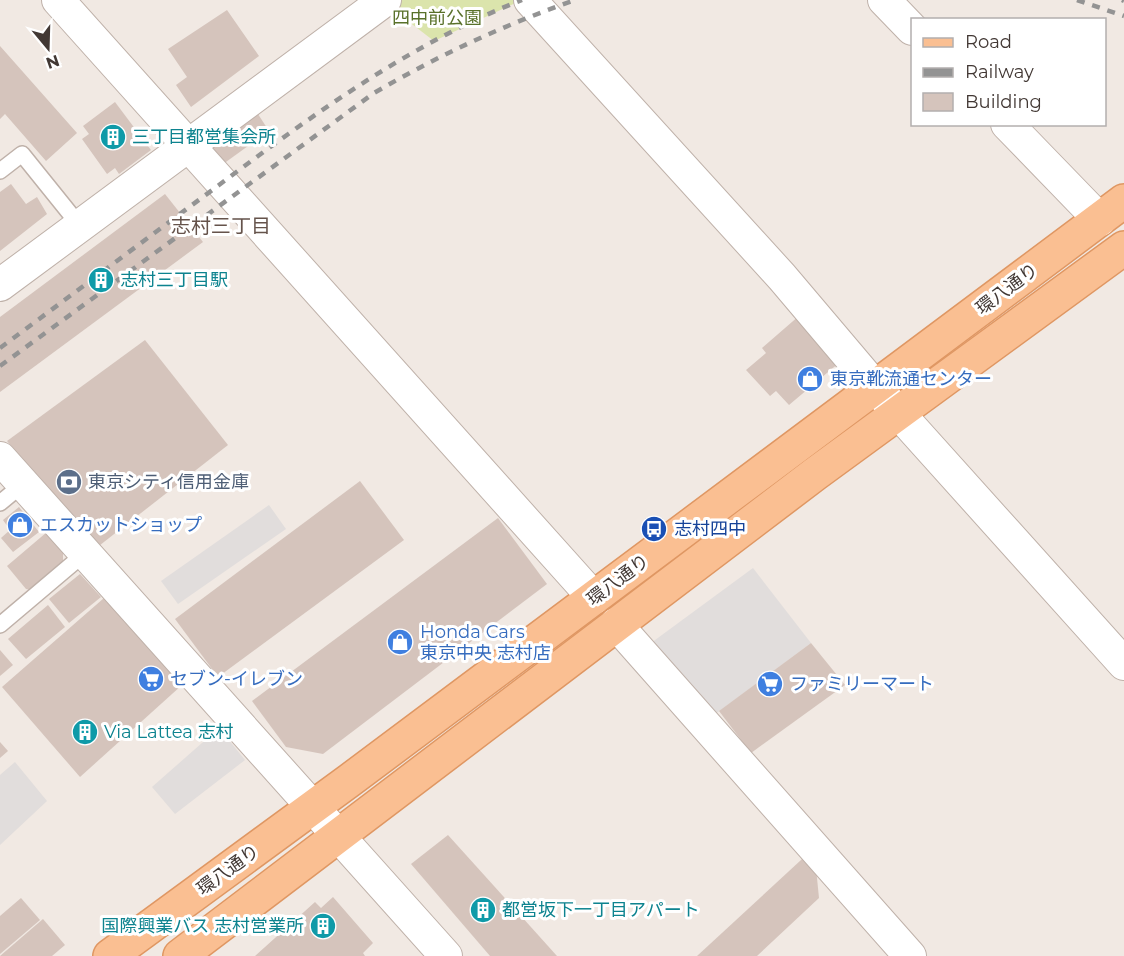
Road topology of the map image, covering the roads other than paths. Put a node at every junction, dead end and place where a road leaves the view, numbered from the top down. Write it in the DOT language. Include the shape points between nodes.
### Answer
graph roads {
  1 [pos="58,0"];
  2 [pos="385,0"];
  3 [pos="530,0"];
  4 [pos="884,0"];
  5 [pos="911,28"];
  6 [pos="1009,126"];
  7 [pos="188,146"];
  8 [pos="0,171"];
  9 [pos="1112,211"];
  10 [pos="80,226"];
  11 [pos="1124,248"];
  12 [pos="0,285"];
  13 [pos="876,388"];
  14 [pos="898,413"];
  15 [pos="0,458"];
  16 [pos="12,493"];
  17 [pos="84,554"];
  18 [pos="594,598"];
  19 [pos="616,624"];
  20 [pos="0,625"];
  21 [pos="1124,664"];
  22 [pos="312,808"];
  23 [pos="339,836"];
  24 [pos="110,956"];
  25 [pos="180,956"];
  26 [pos="446,956"];
  27 [pos="910,956"];
  1 -- 7 [label="street"];
  2 -- 7 [label="street"];
  3 -- 13 [label="street" via="782,277"];
  4 -- 5 [label="street"];
  6 -- 9 [label="street"];
  7 -- 10 [label="street"];
  7 -- 18 [label="street"];
  8 -- 10 [label="lane" via="22,154"];
  9 -- 13 [label="main road, 環八通り"];
  10 -- 12 [label="street"];
  11 -- 14 [label="main road, 環八通り"];
  13 -- 14 [label="street"];
  13 -- 18 [label="main road, 環八通り"];
  14 -- 19 [label="main road, 環八通り"];
  14 -- 21 [label="street"];
  15 -- 16 [label="street"];
  16 -- 17 [label="street"];
  17 -- 20 [label="lane"];
  17 -- 22 [label="street"];
  18 -- 22 [label="main road, 環八通り"];
  19 -- 23 [label="main road, 環八通り"];
  19 -- 27 [label="street"];
  22 -- 23 [label="street"];
  22 -- 24 [label="main road, 環八通り"];
  23 -- 25 [label="main road, 環八通り"];
  23 -- 26 [label="street"];
}
